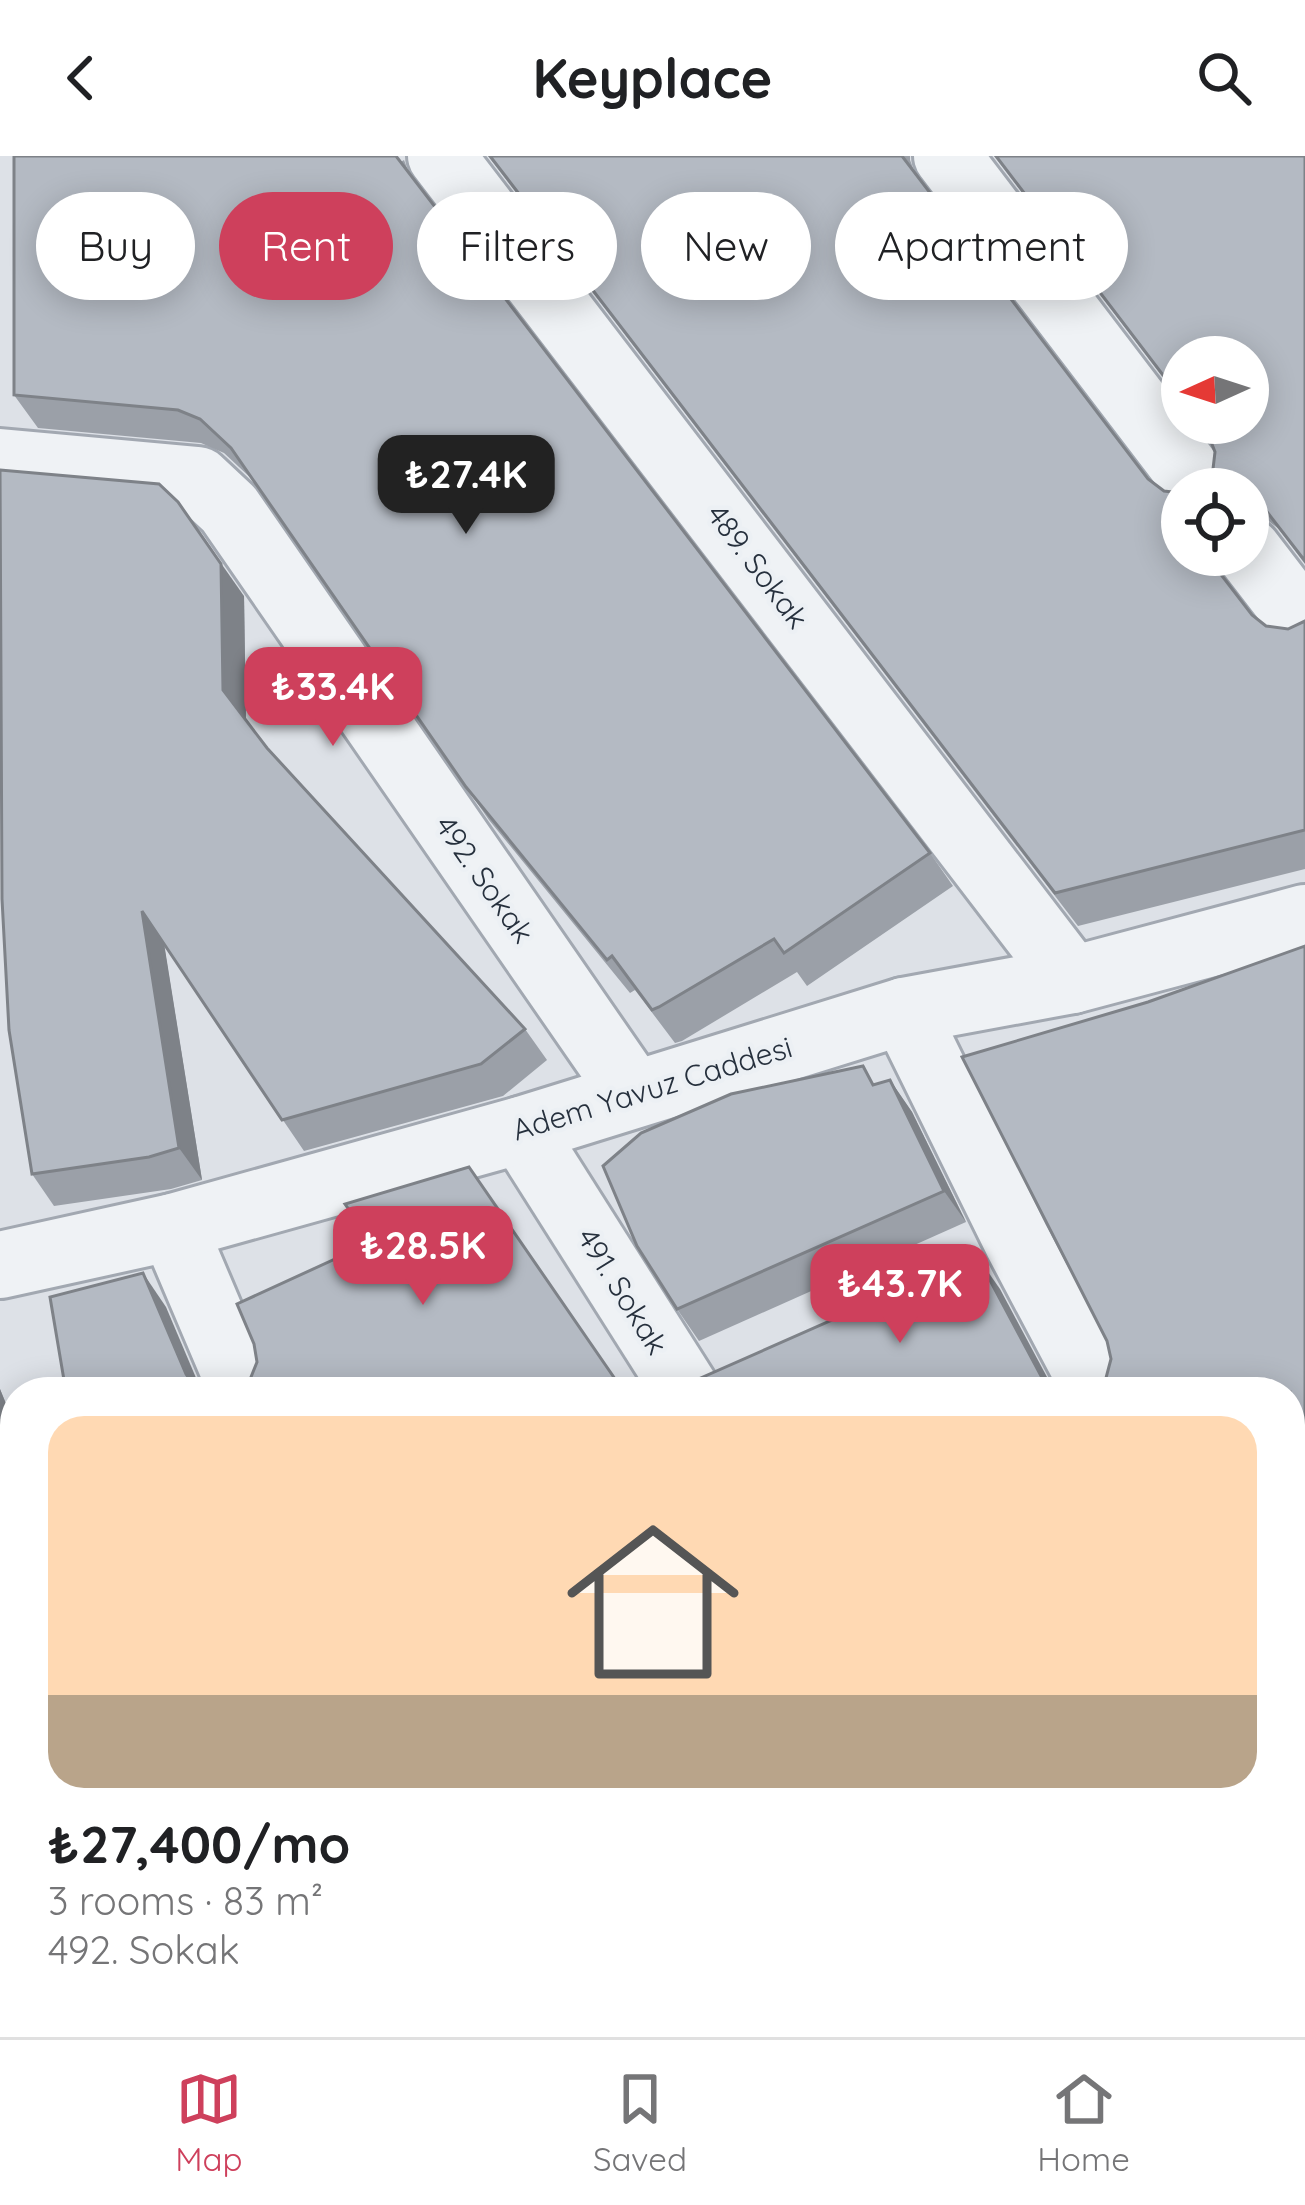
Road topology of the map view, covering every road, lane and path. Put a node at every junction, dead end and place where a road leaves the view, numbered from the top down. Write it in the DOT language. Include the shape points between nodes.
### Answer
graph roads {
  1 [pos="441,156"];
  2 [pos="947,156"];
  3 [pos="0,462"];
  4 [pos="1185,468"];
  5 [pos="1268,576"];
  6 [pos="1305,626"];
  7 [pos="1305,918"];
  8 [pos="1072,980"];
  9 [pos="904,1011"];
  10 [pos="632,1092"];
  11 [pos="521,1130"];
  12 [pos="173,1227"];
  13 [pos="1017,1241"];
  14 [pos="0,1264"];
  15 [pos="954,1269"];
  16 [pos="747,1361"];
  17 [pos="237,1377"];
  18 [pos="678,1377"];
  19 [pos="713,1377"];
  20 [pos="1089,1377"];
  1 -- 8 [label="street, 489. Sokak"];
  2 -- 4 [label="street"];
  3 -- 10 [label="street, 492. Sokak" via="198,480 229,509"];
  5 -- 6 [label="street"];
  7 -- 8 [label="street, Adem Yavuz Caddesi"];
  8 -- 9 [label="street, Adem Yavuz Caddesi"];
  9 -- 10 [label="street, Adem Yavuz Caddesi"];
  9 -- 13 [label="street"];
  10 -- 11 [label="street, Adem Yavuz Caddesi"];
  11 -- 12 [label="street, Adem Yavuz Caddesi"];
  11 -- 18 [label="street, 491. Sokak"];
  12 -- 14 [label="street, Adem Yavuz Caddesi"];
  12 -- 17 [label="street"];
  13 -- 15 [label="street"];
  13 -- 20 [label="street"];
  16 -- 19 [label="street"];
}
